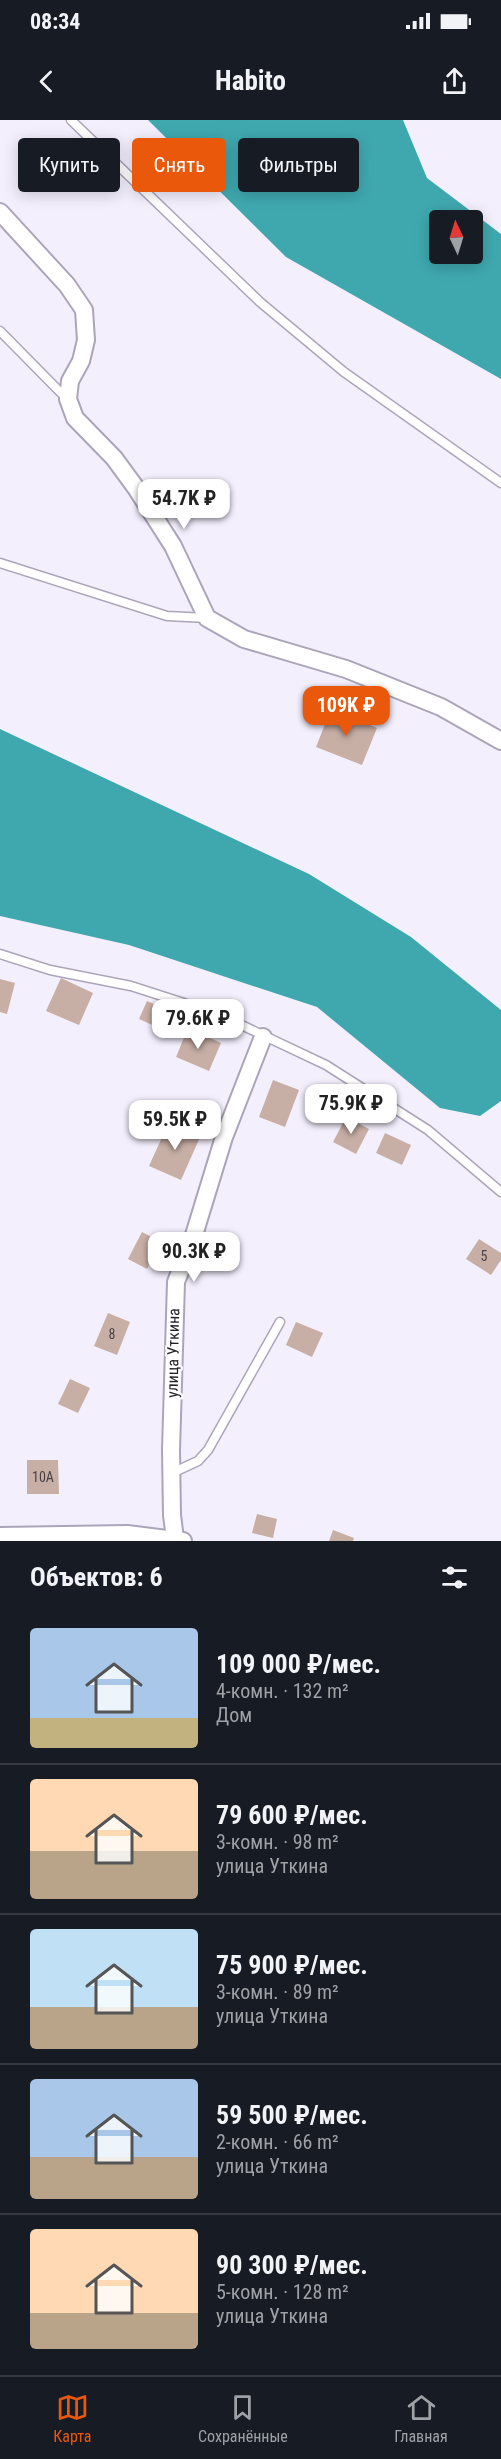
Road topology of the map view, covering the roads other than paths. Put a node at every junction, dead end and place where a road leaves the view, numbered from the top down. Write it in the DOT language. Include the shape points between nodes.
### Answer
graph roads {
  1 [pos="71,120"];
  2 [pos="0,212"];
  3 [pos="0,331"];
  4 [pos="68,399"];
  5 [pos="501,483"];
  6 [pos="0,563"];
  7 [pos="207,618"];
  8 [pos="501,741"];
  9 [pos="0,954"];
  10 [pos="262,1037"];
  11 [pos="501,1192"];
  12 [pos="280,1322"];
  13 [pos="172,1473"];
  14 [pos="0,1536"];
  15 [pos="179,1540"];
  1 -- 5 [label="lane" via="260,302 344,372"];
  2 -- 4 [label="street" via="67,285 84,310 86,340 70,381"];
  3 -- 4 [label="lane"];
  4 -- 7 [label="street" via="75,418 114,458 142,497 173,546"];
  6 -- 7 [label="lane" via="167,616"];
  7 -- 8 [label="street" via="244,639 346,669 441,706"];
  9 -- 10 [label="lane" via="50,970 131,986 218,1014"];
  10 -- 11 [label="lane" via="326,1065 428,1131"];
  10 -- 13 [label="street, улица Уткина" via="176,1282"];
  12 -- 13 [label="lane" via="208,1450 198,1461"];
  13 -- 15 [label="street, улица Уткина" via="172,1515"];
  14 -- 15 [label="street" via="127,1534"];
}
